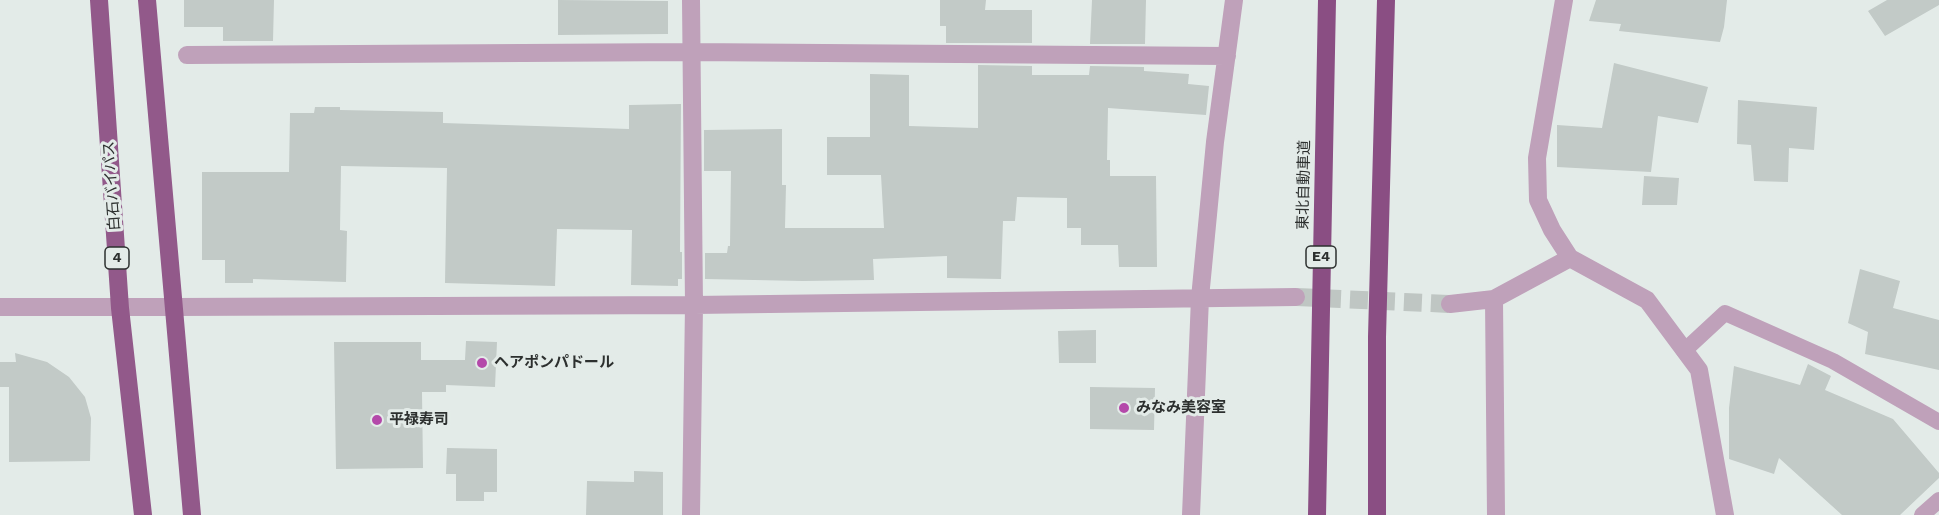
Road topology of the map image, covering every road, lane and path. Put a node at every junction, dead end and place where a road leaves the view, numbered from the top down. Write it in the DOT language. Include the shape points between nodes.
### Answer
graph roads {
  1 [pos="99,0"];
  2 [pos="147,0"];
  3 [pos="691,0"];
  4 [pos="1234,0"];
  5 [pos="1327,0"];
  6 [pos="1386,0"];
  7 [pos="1564,0"];
  8 [pos="690,52"];
  9 [pos="186,56"];
  10 [pos="1227,56"];
  11 [pos="1570,258"];
  12 [pos="1296,297"];
  13 [pos="1200,298"];
  14 [pos="1494,299"];
  15 [pos="1450,304"];
  16 [pos="694,305"];
  17 [pos="0,307"];
  18 [pos="173,307"];
  19 [pos="120,308"];
  20 [pos="1684,351"];
  21 [pos="1939,422"];
  22 [pos="1939,500"];
  23 [pos="144,515"];
  24 [pos="192,515"];
  25 [pos="691,515"];
  26 [pos="1191,515"];
  27 [pos="1317,515"];
  28 [pos="1377,515"];
  29 [pos="1496,515"];
  30 [pos="1725,515"];
  31 [pos="1923,515"];
  1 -- 19 [label="highway, 白石バイパス / 4"];
  2 -- 18 [label="highway"];
  3 -- 8 [label="street"];
  4 -- 10 [label="street"];
  5 -- 27 [label="highway, 東北自動車道 / E4"];
  6 -- 28 [label="highway" via="1377,337"];
  7 -- 11 [label="street" via="1537,158 1538,200"];
  8 -- 9 [label="street"];
  8 -- 10 [label="street"];
  8 -- 16 [label="street"];
  10 -- 13 [label="street"];
  11 -- 14 [label="street"];
  11 -- 20 [label="street" via="1647,300"];
  12 -- 13 [label="street"];
  13 -- 16 [label="street"];
  13 -- 26 [label="street"];
  14 -- 15 [label="street"];
  14 -- 29 [label="street"];
  16 -- 18 [label="street"];
  16 -- 25 [label="street"];
  17 -- 19 [label="street"];
  18 -- 19 [label="street"];
  18 -- 24 [label="highway"];
  19 -- 23 [label="highway, 白石バイパス / 4"];
  20 -- 21 [label="lane" via="1725,313 1833,361"];
  20 -- 30 [label="street" via="1699,370"];
  22 -- 31 [label="lane"];
}
